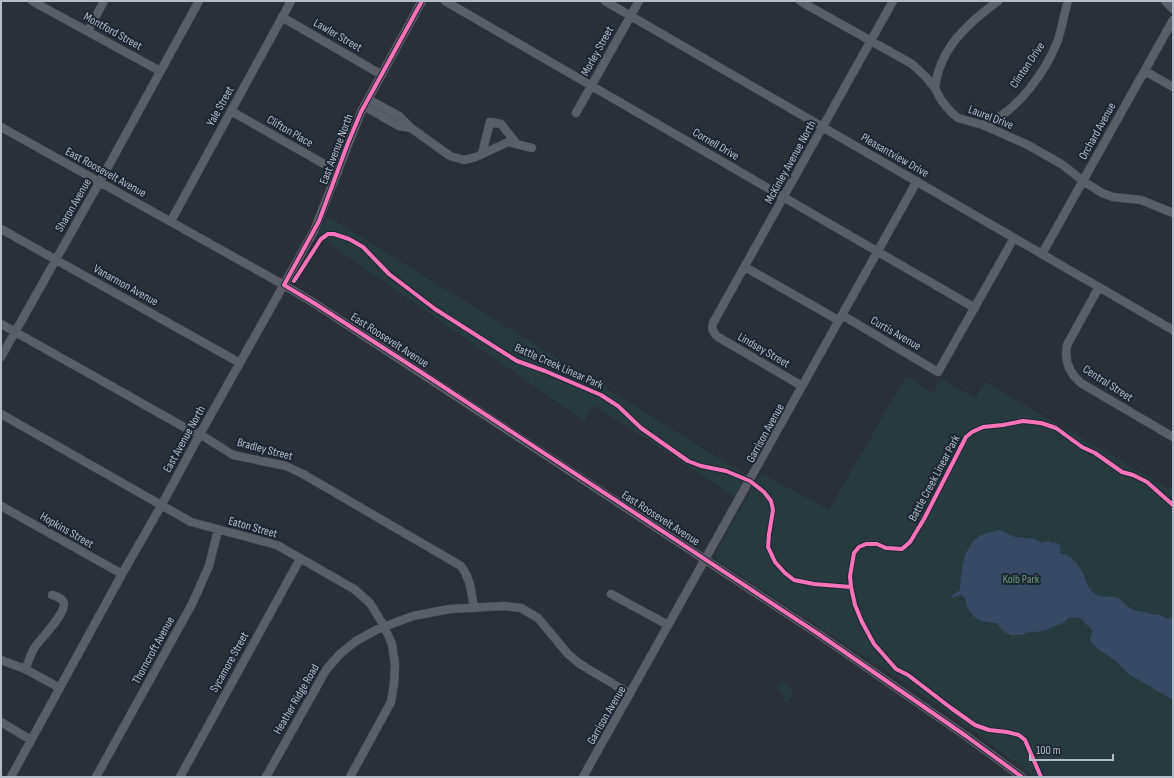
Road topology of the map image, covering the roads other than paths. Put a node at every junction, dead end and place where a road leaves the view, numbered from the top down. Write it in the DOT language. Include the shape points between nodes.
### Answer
graph roads {
  1 [pos="32,1"];
  2 [pos="104,1"];
  3 [pos="199,1"];
  4 [pos="291,1"];
  5 [pos="422,1"];
  6 [pos="445,1"];
  7 [pos="605,1"];
  8 [pos="638,1"];
  9 [pos="800,1"];
  10 [pos="893,1"];
  11 [pos="998,1"];
  12 [pos="1068,1"];
  13 [pos="1165,1"];
  14 [pos="1173,9"];
  15 [pos="631,15"];
  16 [pos="282,17"];
  17 [pos="1173,20"];
  18 [pos="88,31"];
  19 [pos="872,40"];
  20 [pos="1145,70"];
  21 [pos="160,71"];
  22 [pos="382,74"];
  23 [pos="592,86"];
  24 [pos="1173,86"];
  25 [pos="935,88"];
  26 [pos="366,103"];
  27 [pos="231,111"];
  28 [pos="576,113"];
  29 [pos="983,124"];
  30 [pos="823,127"];
  31 [pos="1,128"];
  32 [pos="516,143"];
  33 [pos="532,148"];
  34 [pos="482,154"];
  35 [pos="338,172"];
  36 [pos="917,181"];
  37 [pos="1083,181"];
  38 [pos="99,182"];
  39 [pos="784,198"];
  40 [pos="1173,213"];
  41 [pos="171,221"];
  42 [pos="1,229"];
  43 [pos="1014,238"];
  44 [pos="878,252"];
  45 [pos="1042,254"];
  46 [pos="56,260"];
  47 [pos="745,267"];
  48 [pos="284,284"];
  49 [pos="1099,287"];
  50 [pos="975,308"];
  51 [pos="840,318"];
  52 [pos="1,324"];
  53 [pos="1173,330"];
  54 [pos="15,332"];
  55 [pos="715,334"];
  56 [pos="1,357"];
  57 [pos="240,362"];
  58 [pos="802,386"];
  59 [pos="1,414"];
  60 [pos="200,434"];
  61 [pos="1173,437"];
  62 [pos="1,506"];
  63 [pos="161,506"];
  64 [pos="218,530"];
  65 [pos="300,559"];
  66 [pos="705,559"];
  67 [pos="122,574"];
  68 [pos="611,594"];
  69 [pos="52,595"];
  70 [pos="474,608"];
  71 [pos="668,625"];
  72 [pos="384,626"];
  73 [pos="1,660"];
  74 [pos="25,669"];
  75 [pos="60,688"];
  76 [pos="630,694"];
  77 [pos="1,722"];
  78 [pos="32,740"];
  79 [pos="11,777"];
  80 [pos="96,777"];
  81 [pos="180,777"];
  82 [pos="266,777"];
  83 [pos="350,777"];
  84 [pos="583,777"];
  85 [pos="1022,777"];
  1 -- 18 [label="street, Montford Street"];
  2 -- 18 [label="street"];
  3 -- 21 [label="street, Sharon Avenue"];
  4 -- 16 [label="street, Yale Street"];
  5 -- 22 [label="street, East Avenue North"];
  6 -- 23 [label="street, Cornell Drive"];
  7 -- 15 [label="street, Pleasantview Drive"];
  8 -- 15 [label="street, Morley Street"];
  9 -- 19 [label="street, Laurel Drive"];
  10 -- 19 [label="street, McKinley Avenue North"];
  11 -- 25 [label="street" via="972,20 960,33 942,61 936,76"];
  12 -- 29 [label="street, Clinton Drive" via="1057,41 1044,67 1026,93 1002,115"];
  13 -- 14 [label="street"];
  15 -- 23 [label="street, Morley Street"];
  15 -- 30 [label="street, Pleasantview Drive"];
  16 -- 22 [label="street, Lawler Street"];
  16 -- 27 [label="street, Yale Street"];
  17 -- 20 [label="street, Orchard Avenue"];
  18 -- 21 [label="street, Montford Street"];
  19 -- 25 [label="street, Laurel Drive" via="912,64"];
  19 -- 30 [label="street, McKinley Avenue North"];
  20 -- 24 [label="street"];
  20 -- 37 [label="street, Orchard Avenue"];
  21 -- 38 [label="street, Sharon Avenue"];
  22 -- 26 [label="street, East Avenue North"];
  23 -- 28 [label="street, Morley Street"];
  23 -- 39 [label="street, Cornell Drive"];
  25 -- 29 [label="street, Laurel Drive" via="941,100 958,118"];
  26 -- 34 [label="street" via="398,126 411,128 450,156 464,160"];
  26 -- 35 [label="street, East Avenue North"];
  27 -- 35 [label="street, Clifton Place"];
  27 -- 41 [label="street, Yale Street"];
  29 -- 37 [label="street, Laurel Drive" via="1028,145 1063,165"];
  30 -- 36 [label="street, Pleasantview Drive"];
  30 -- 39 [label="street, McKinley Avenue North"];
  31 -- 38 [label="street, East Roosevelt Avenue"];
  32 -- 33 [label="street"];
  32 -- 34 [label="street" via="508,142"];
  32 -- 34 [label="street" via="501,124 490,122"];
  35 -- 48 [label="street, East Avenue North" via="314,231"];
  36 -- 43 [label="street, Pleasantview Drive"];
  36 -- 44 [label="street, Garrison Avenue"];
  37 -- 40 [label="street, Laurel Drive" via="1113,197 1141,200"];
  37 -- 45 [label="street, Orchard Avenue"];
  38 -- 41 [label="street, East Roosevelt Avenue"];
  38 -- 46 [label="street, Sharon Avenue"];
  39 -- 44 [label="street, Cornell Drive"];
  39 -- 47 [label="street, McKinley Avenue North"];
  41 -- 48 [label="street, East Roosevelt Avenue"];
  42 -- 46 [label="street, Vanarmon Avenue"];
  43 -- 45 [label="street, Pleasantview Drive"];
  43 -- 50 [label="street"];
  44 -- 50 [label="street, Cornell Drive"];
  44 -- 51 [label="street, Garrison Avenue"];
  45 -- 49 [label="street, Pleasantview Drive"];
  46 -- 54 [label="street, Sharon Avenue"];
  46 -- 57 [label="street, Vanarmon Avenue"];
  47 -- 51 [label="street, Curtis Avenue"];
  47 -- 55 [label="street, McKinley Avenue North" via="713,323"];
  48 -- 57 [label="street, East Avenue North"];
  48 -- 66 [label="street, East Roosevelt Avenue"];
  49 -- 53 [label="street, Pleasantview Drive"];
  49 -- 61 [label="street, Central Street" via="1066,345 1065,354 1070,371 1081,383"];
  50 -- 51 [label="street, Curtis Avenue" via="938,372"];
  51 -- 58 [label="street, Garrison Avenue"];
  52 -- 54 [label="street, Bradley Street"];
  54 -- 56 [label="street, Sharon Avenue"];
  54 -- 60 [label="street, Bradley Street"];
  55 -- 58 [label="street, Lindsey Street"];
  57 -- 60 [label="street, East Avenue North"];
  58 -- 66 [label="street, Garrison Avenue"];
  59 -- 63 [label="street, Eaton Street"];
  60 -- 63 [label="street, East Avenue North"];
  60 -- 70 [label="street, Bradley Street" via="233,454 286,466 303,474 461,566 470,583"];
  62 -- 67 [label="street, Hopkins Street"];
  63 -- 64 [label="street, Eaton Street" via="191,522"];
  63 -- 67 [label="street, East Avenue North"];
  64 -- 65 [label="street, Eaton Street" via="278,545"];
  64 -- 80 [label="street, Thorncroft Avenue" via="209,566 192,604"];
  65 -- 72 [label="street, Eaton Street" via="354,589 370,603"];
  65 -- 81 [label="street, Sycamore Street"];
  66 -- 71 [label="street, Garrison Avenue"];
  66 -- 85 [label="street, East Roosevelt Avenue" via="891,683"];
  67 -- 75 [label="street, East Avenue North"];
  68 -- 71 [label="street"];
  69 -- 74 [label="street" via="62,600 64,606 58,618 33,650"];
  70 -- 72 [label="street, Heather Ridge Road" via="428,612"];
  70 -- 76 [label="street, Heather Ridge Road" via="522,608 538,618 568,654 580,664"];
  71 -- 76 [label="street, Garrison Avenue"];
  72 -- 82 [label="street, Heather Ridge Road" via="356,641 326,670"];
  72 -- 83 [label="street, Eaton Street" via="392,644 395,665 391,702"];
  73 -- 74 [label="street"];
  74 -- 75 [label="street"];
  75 -- 78 [label="street, East Avenue North"];
  76 -- 84 [label="street, Garrison Avenue"];
  77 -- 78 [label="street"];
  78 -- 79 [label="street, East Avenue North"];
}
